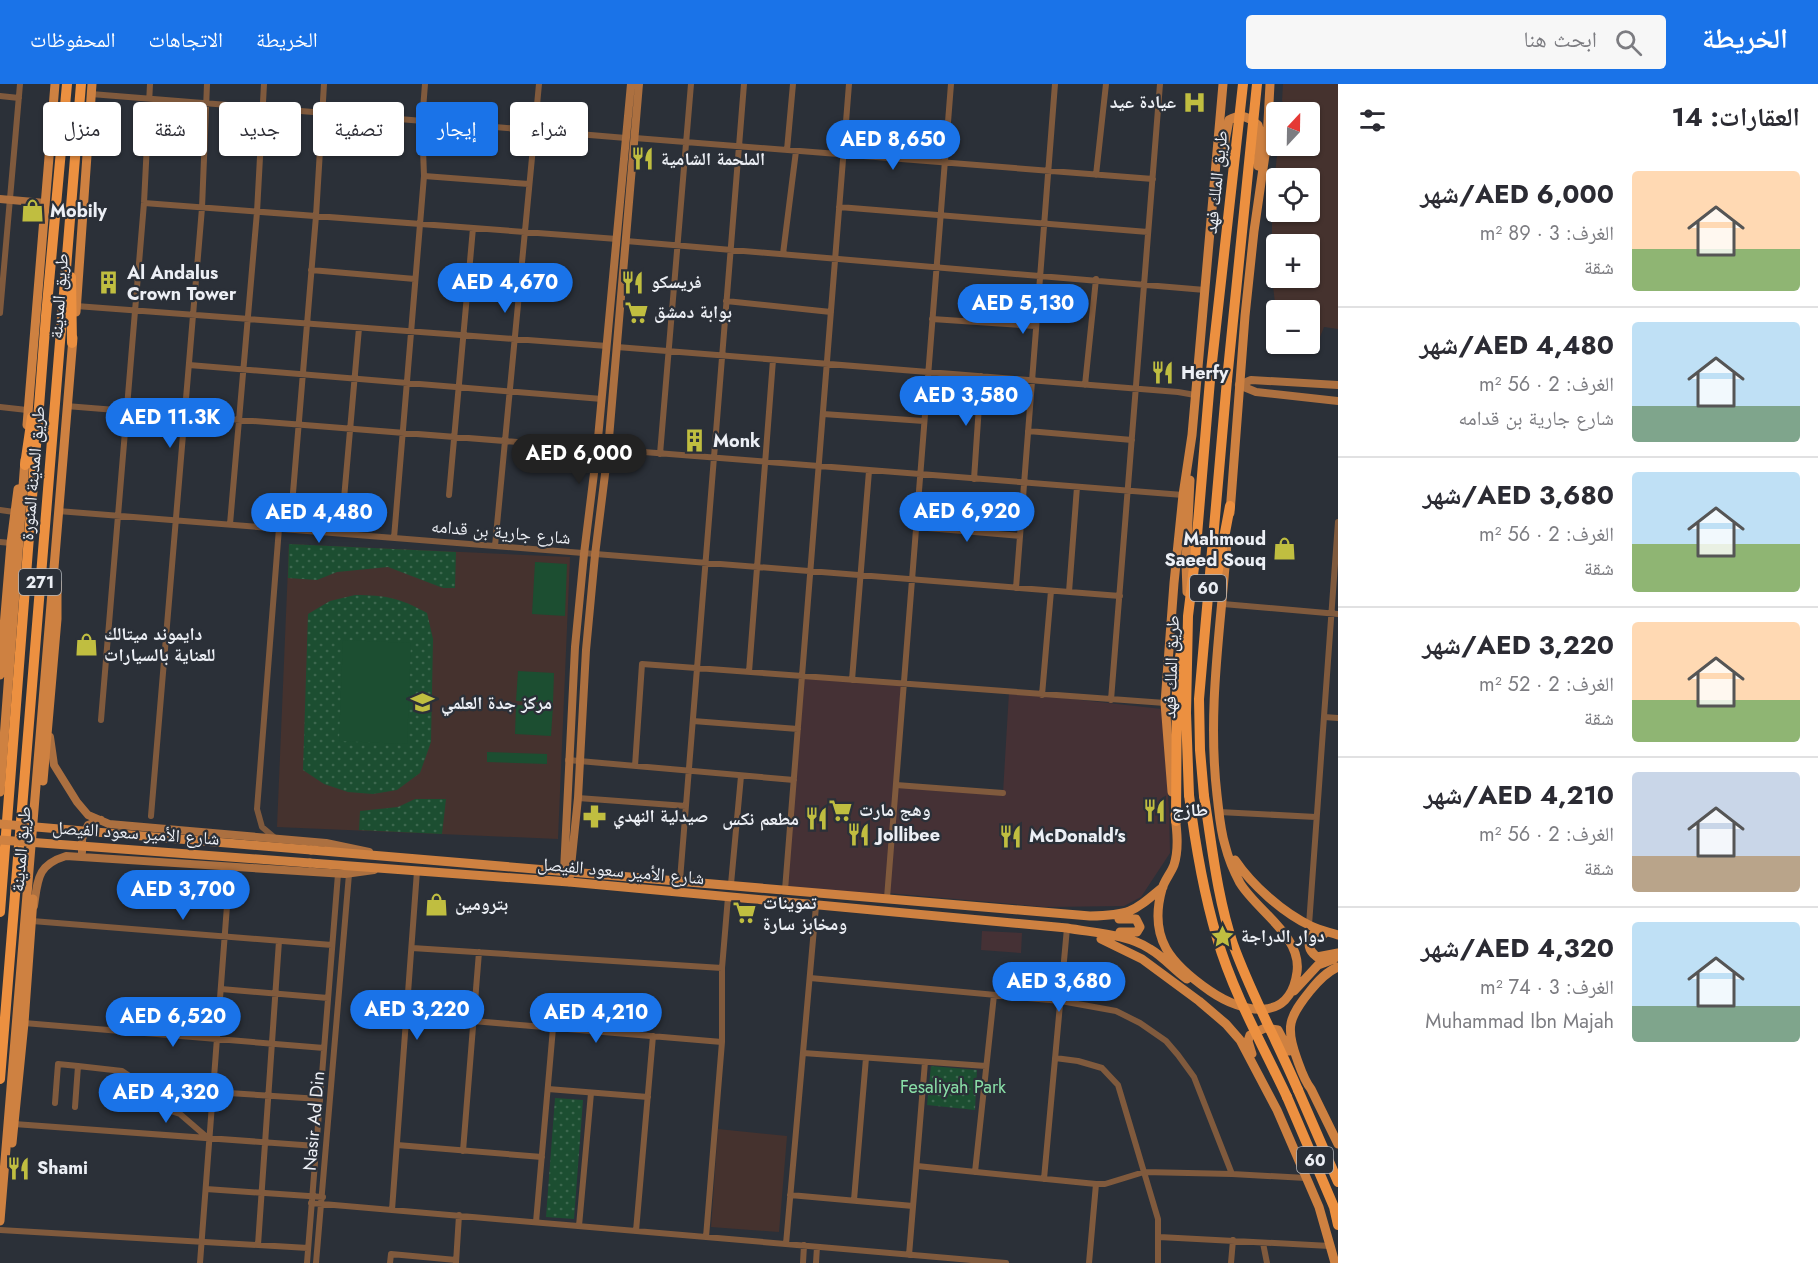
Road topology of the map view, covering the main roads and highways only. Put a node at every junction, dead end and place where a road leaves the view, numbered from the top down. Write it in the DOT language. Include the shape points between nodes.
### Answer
graph roads {
  1 [pos="57,84"];
  2 [pos="67,84"];
  3 [pos="81,84"];
  4 [pos="1223,84"];
  5 [pos="1243,84"];
  6 [pos="1257,84"];
  7 [pos="1270,84"];
  8 [pos="90,87"];
  9 [pos="79,102"];
  10 [pos="86,102"];
  11 [pos="75,156"];
  12 [pos="59,178"];
  13 [pos="70,214"];
  14 [pos="1254,231"];
  15 [pos="1208,246"];
  16 [pos="46,316"];
  17 [pos="72,343"];
  18 [pos="1192,435"];
  19 [pos="26,445"];
  20 [pos="25,465"];
  21 [pos="1230,506"];
  22 [pos="57,510"];
  23 [pos="2,614"];
  24 [pos="1188,616"];
  25 [pos="1202,657"];
  26 [pos="0,675"];
  27 [pos="0,792"];
  28 [pos="1176,820"];
  29 [pos="0,824"];
  30 [pos="33,827"];
  31 [pos="0,840"];
  32 [pos="33,842"];
  33 [pos="1225,844"];
  34 [pos="1162,887"];
  35 [pos="0,912"];
  36 [pos="1090,916"];
  37 [pos="1067,928"];
  38 [pos="1338,936"];
  39 [pos="1338,956"];
  40 [pos="1338,967"];
  41 [pos="1292,993"];
  42 [pos="1220,998"];
  43 [pos="0,1079"];
  44 [pos="1302,1086"];
  45 [pos="1265,1089"];
  46 [pos="1338,1144"];
  47 [pos="1338,1182"];
  48 [pos="0,1223"];
  49 [pos="1338,1225"];
  50 [pos="1335,1263"];
  1 -- 12 [label="highway"];
  1 -- 19 [label="main road, طريق المدينة"];
  2 -- 12 [label="highway, طريق المدينة المنورة / 271"];
  3 -- 9 [label="highway, طريق المدينة المنورة / 271"];
  4 -- 15 [label="main road"];
  5 -- 24 [label="highway, طريق الملك فهد / 60, bridge"];
  6 -- 25 [label="highway, طريق الملك فهد / 60, bridge"];
  7 -- 14 [label="main road" via="1267,141"];
  8 -- 10 [label="highway"];
  8 -- 17 [label="main road, طريق المدينة"];
  11 -- 13 [label="highway, طريق المدينة المنورة / 271"];
  12 -- 16 [label="highway, طريق المدينة المنورة / 271"];
  13 -- 17 [label="highway"];
  13 -- 43 [label="highway, طريق المدينة المنورة / 271"];
  14 -- 15 [label="main road" via="1260,133 1258,125 1250,119 1237,116 1229,120 1226,128"];
  14 -- 21 [label="main road"];
  15 -- 18 [label="main road"];
  16 -- 20 [label="highway"];
  16 -- 35 [label="highway, طريق المدينة المنورة / 271"];
  17 -- 22 [label="main road, طريق المدينة"];
  18 -- 24 [label="main road" via="1186,562"];
  18 -- 28 [label="main road" via="1174,583 1165,703"];
  19 -- 20 [label="main road, طريق المدينة"];
  19 -- 23 [label="main road, طريق المدينة"];
  20 -- 27 [label="main road, طريق المدينة"];
  21 -- 25 [label="highway"];
  21 -- 33 [label="main road" via="1212,724"];
  22 -- 30 [label="main road, طريق المدينة"];
  22 -- 48 [label="main road, طريق المدينة" via="57,618 24,1023"];
  23 -- 26 [label="main road, طريق المدينة"];
  24 -- 28 [label="highway" via="1177,672"];
  24 -- 49 [label="highway, طريق الملك فهد / 60, bridge" via="1189,795 1196,850 1217,939 1334,1207"];
  25 -- 44 [label="highway, طريق الملك فهد / 60, bridge" via="1200,750 1219,885 1233,943 1250,986"];
  28 -- 34 [label="main road" via="1174,865"];
  29 -- 30 [label="main road, شارع الأمير سعود الفيصل, bridge"];
  30 -- 32 [label="main road, طريق المدينة, bridge"];
  30 -- 36 [label="main road, شارع الأمير سعود الفيصل, bridge"];
  31 -- 32 [label="main road, شارع الأمير سعود الفيصل, bridge"];
  32 -- 37 [label="main road, شارع الأمير سعود الفيصل, bridge" via="568,882"];
  32 -- 48 [label="main road, طريق المدينة"];
  33 -- 38 [label="main road" via="1243,872 1266,895 1309,925"];
  33 -- 41 [label="main road" via="1241,883 1296,952"];
  34 -- 36 [label="main road, شارع الأمير سعود الفيصل" via="1133,911"];
  34 -- 42 [label="main road" via="1157,917 1161,941 1193,979"];
  36 -- 37 [label="main road" via="1136,920 1140,927 1134,934"];
  37 -- 42 [label="main road, شارع الأمير سعود الفيصل" via="1143,945 1198,987"];
  37 -- 45 [label="main road" via="1127,950 1199,1001 1240,1040"];
  38 -- 39 [label="main road" via="1313,934 1309,941 1309,948 1317,957"];
  39 -- 41 [label="main road" via="1318,966"];
  40 -- 44 [label="main road" via="1321,978 1290,1023 1290,1041"];
  41 -- 42 [label="main road" via="1276,1006 1253,1010"];
  44 -- 45 [label="main road" via="1278,1030 1265,1028 1250,1035 1248,1041"];
  44 -- 46 [label="main road" via="1311,1089"];
  44 -- 47 [label="highway, طريق الملك فهد / 60"];
  45 -- 50 [label="main road" via="1319,1207"];
}
